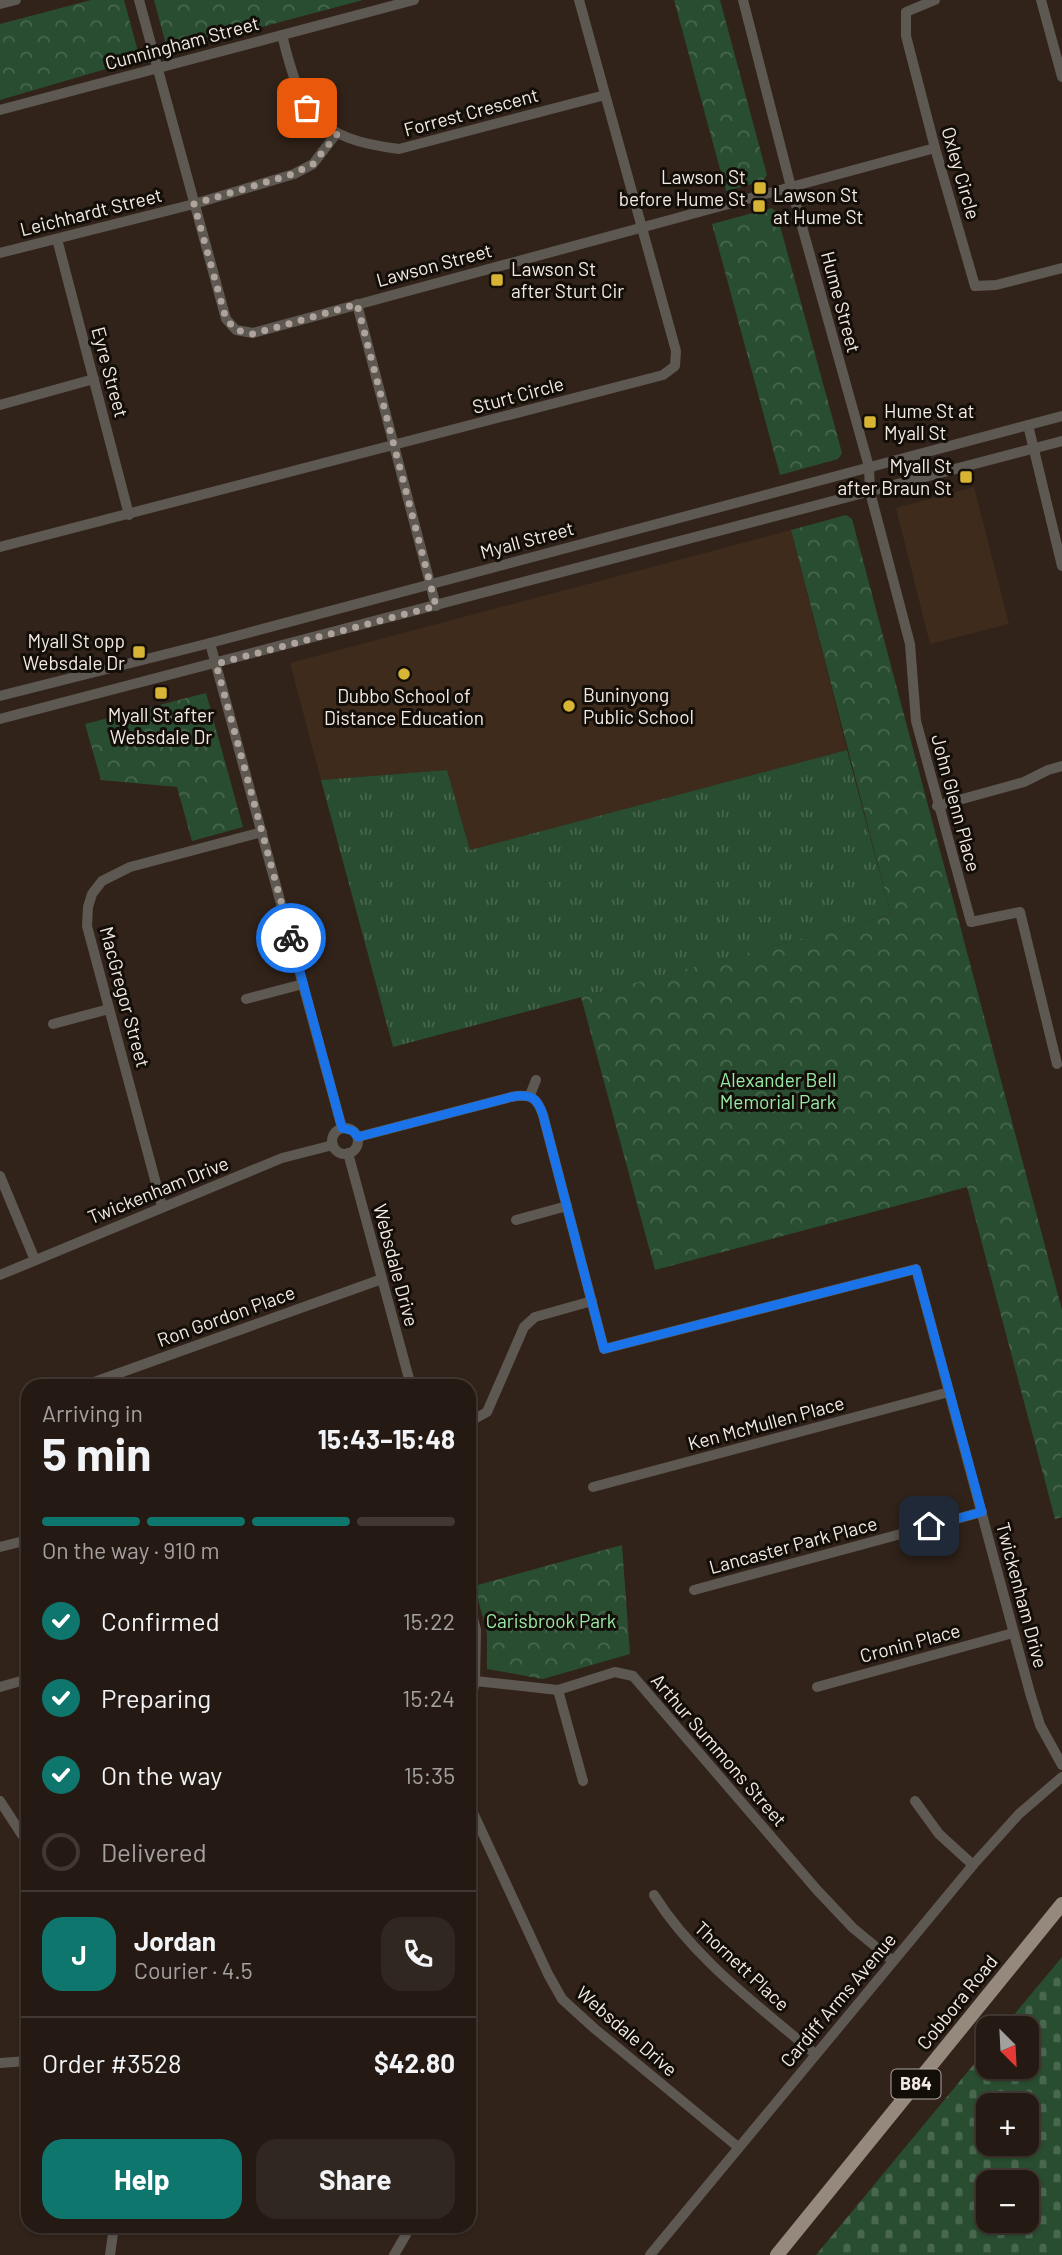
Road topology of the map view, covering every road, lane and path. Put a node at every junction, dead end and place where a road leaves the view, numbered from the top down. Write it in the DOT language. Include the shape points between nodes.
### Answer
graph roads {
  1 [pos="16,0"];
  2 [pos="139,0"];
  3 [pos="414,0"];
  4 [pos="579,0"];
  5 [pos="743,0"];
  6 [pos="935,0"];
  7 [pos="1041,0"];
  8 [pos="0,4"];
  9 [pos="282,35"];
  10 [pos="156,68"];
  11 [pos="1062,77"];
  12 [pos="605,95"];
  13 [pos="0,110"];
  14 [pos="337,134"];
  15 [pos="935,148"];
  16 [pos="791,187"];
  17 [pos="194,204"];
  18 [pos="642,228"];
  19 [pos="57,239"];
  20 [pos="0,253"];
  21 [pos="1062,268"];
  22 [pos="357,304"];
  23 [pos="94,379"];
  24 [pos="0,405"];
  25 [pos="1062,416"];
  26 [pos="1028,425"];
  27 [pos="1062,441"];
  28 [pos="393,445"];
  29 [pos="1034,449"];
  30 [pos="869,467"];
  31 [pos="870,492"];
  32 [pos="129,515"];
  33 [pos="0,547"];
  34 [pos="1062,566"];
  35 [pos="430,584"];
  36 [pos="436,606"];
  37 [pos="210,643"];
  38 [pos="216,664"];
  39 [pos="0,696"];
  40 [pos="0,719"];
  41 [pos="1062,766"];
  42 [pos="937,806"];
  43 [pos="262,832"];
  44 [pos="303,984"];
  45 [pos="246,999"];
  46 [pos="109,1009"];
  47 [pos="52,1024"];
  48 [pos="1056,1063"];
  49 [pos="536,1080"];
  50 [pos="530,1095"];
  51 [pos="342,1128"];
  52 [pos="358,1137"];
  53 [pos="333,1145"];
  54 [pos="348,1153"];
  55 [pos="0,1176"];
  56 [pos="162,1206"];
  57 [pos="567,1206"];
  58 [pos="516,1220"];
  59 [pos="35,1260"];
  60 [pos="0,1275"];
  61 [pos="382,1279"];
  62 [pos="592,1301"];
  63 [pos="103,1379"];
  64 [pos="409,1379"];
  65 [pos="949,1392"];
  66 [pos="476,1418"];
  67 [pos="593,1487"];
  68 [pos="982,1512"];
  69 [pos="21,1542"];
  70 [pos="0,1547"];
  71 [pos="694,1590"];
  72 [pos="1013,1633"];
  73 [pos="21,1681"];
  74 [pos="476,1681"];
  75 [pos="0,1687"];
  76 [pos="817,1687"];
  77 [pos="558,1690"];
  78 [pos="1062,1765"];
  79 [pos="1062,1777"];
  80 [pos="583,1781"];
  81 [pos="0,1801"];
  82 [pos="915,1801"];
  83 [pos="476,1819"];
  84 [pos="21,1833"];
  85 [pos="973,1865"];
  86 [pos="654,1895"];
  87 [pos="1062,1904"];
  88 [pos="893,1961"];
  89 [pos="815,2054"];
  90 [pos="21,2062"];
  91 [pos="0,2063"];
  92 [pos="738,2147"];
  93 [pos="113,2233"];
  94 [pos="407,2233"];
  95 [pos="110,2255"];
  96 [pos="394,2255"];
  97 [pos="650,2255"];
  98 [pos="776,2255"];
  1 -- 8 [label="street"];
  2 -- 10 [label="street, Lawson Street"];
  3 -- 9 [label="street, Cunningham Street"];
  4 -- 12 [label="street, Sturt Circle"];
  5 -- 16 [label="street, Hume Street"];
  6 -- 15 [label="street, Oxley Circle" via="906,12 906,36"];
  7 -- 11 [label="street"];
  9 -- 10 [label="street, Cunningham Street"];
  9 -- 14 [label="street, Forrest Crescent" via="291,73 307,108"];
  10 -- 13 [label="street, Cunningham Street"];
  10 -- 17 [label="street, Lawson Street"];
  12 -- 14 [label="street, Forrest Crescent" via="399,149"];
  12 -- 18 [label="street, Sturt Circle"];
  14 -- 17 [label="street, Leichhardt Street" via="313,164 293,174"];
  15 -- 16 [label="street, Lawson Street"];
  15 -- 21 [label="street, Oxley Circle" via="975,286"];
  16 -- 18 [label="street, Lawson Street"];
  16 -- 30 [label="street, Hume Street"];
  17 -- 19 [label="street, Leichhardt Street"];
  17 -- 22 [label="street, Lawson Street" via="226,319 236,330 253,334"];
  18 -- 22 [label="street, Lawson Street"];
  18 -- 28 [label="street, Sturt Circle" via="676,351 675,366 663,375"];
  19 -- 20 [label="street, Leichhardt Street"];
  19 -- 23 [label="street, Eyre Street"];
  22 -- 28 [label="street"];
  23 -- 24 [label="street"];
  23 -- 32 [label="street, Eyre Street"];
  25 -- 26 [label="street, Myall Street"];
  26 -- 29 [label="street"];
  26 -- 30 [label="street, Myall Street"];
  27 -- 29 [label="street"];
  28 -- 32 [label="street, Sturt Circle"];
  28 -- 35 [label="street"];
  29 -- 31 [label="street"];
  29 -- 34 [label="street"];
  30 -- 31 [label="street, Hume Street"];
  30 -- 35 [label="street, Myall Street"];
  31 -- 36 [label="street"];
  31 -- 42 [label="street, John Glenn Place" via="910,644 916,721"];
  32 -- 33 [label="street, Sturt Circle"];
  35 -- 36 [label="street"];
  35 -- 37 [label="street, Myall Street"];
  36 -- 38 [label="street"];
  37 -- 38 [label="street"];
  37 -- 39 [label="street, Myall Street"];
  38 -- 40 [label="street"];
  38 -- 43 [label="street"];
  41 -- 42 [label="street" via="1024,782"];
  42 -- 48 [label="street, John Glenn Place" via="971,922 1020,912"];
  43 -- 44 [label="street"];
  43 -- 46 [label="street, MacGregor Street" via="130,867 102,881 92,894 87,926"];
  44 -- 45 [label="street"];
  44 -- 51 [label="street"];
  46 -- 47 [label="street"];
  46 -- 56 [label="street, MacGregor Street"];
  49 -- 50 [label="street"];
  50 -- 52 [label="street"];
  50 -- 57 [label="street, Twickenham Drive" via="540,1105"];
  51 -- 52 [label="street"];
  51 -- 53 [label="street" via="333,1136"];
  52 -- 54 [label="street" via="356,1148"];
  53 -- 54 [label="street" via="340,1153"];
  53 -- 56 [label="street, Twickenham Drive" via="282,1158"];
  54 -- 61 [label="street, Websdale Drive"];
  55 -- 59 [label="street"];
  56 -- 59 [label="street, Twickenham Drive"];
  57 -- 58 [label="street"];
  57 -- 62 [label="street, Twickenham Drive"];
  59 -- 60 [label="street, Twickenham Drive"];
  61 -- 63 [label="street, Ron Gordon Place"];
  61 -- 64 [label="street, Websdale Drive"];
  62 -- 65 [label="street, Twickenham Drive" via="604,1349 916,1269"];
  62 -- 66 [label="street" via="536,1317 524,1327 487,1412"];
  65 -- 67 [label="street, Ken McMullen Place"];
  65 -- 68 [label="street, Twickenham Drive"];
  68 -- 71 [label="street, Lancaster Park Place"];
  68 -- 72 [label="street, Twickenham Drive"];
  69 -- 70 [label="street"];
  72 -- 76 [label="street, Cronin Place"];
  72 -- 78 [label="street, Twickenham Drive" via="1040,1725"];
  73 -- 75 [label="street"];
  74 -- 77 [label="street, Arthur Summons Street"];
  77 -- 80 [label="street"];
  77 -- 88 [label="street, Arthur Summons Street" via="615,1672 633,1676 817,1891"];
  79 -- 85 [label="street, Cardiff Arms Avenue" via="1019,1814"];
  81 -- 84 [label="street"];
  82 -- 85 [label="street" via="939,1834"];
  83 -- 92 [label="street, Websdale Drive" via="562,1999"];
  85 -- 88 [label="street, Cardiff Arms Avenue"];
  86 -- 89 [label="street, Thornett Place" via="672,1924 703,1958"];
  87 -- 98 [label="main road, Cobbora Road / B84"];
  88 -- 89 [label="street, Cardiff Arms Avenue"];
  89 -- 92 [label="street, Cardiff Arms Avenue"];
  90 -- 91 [label="street"];
  92 -- 97 [label="street, Cardiff Arms Avenue"];
  93 -- 95 [label="street"];
  94 -- 96 [label="street"];
}
